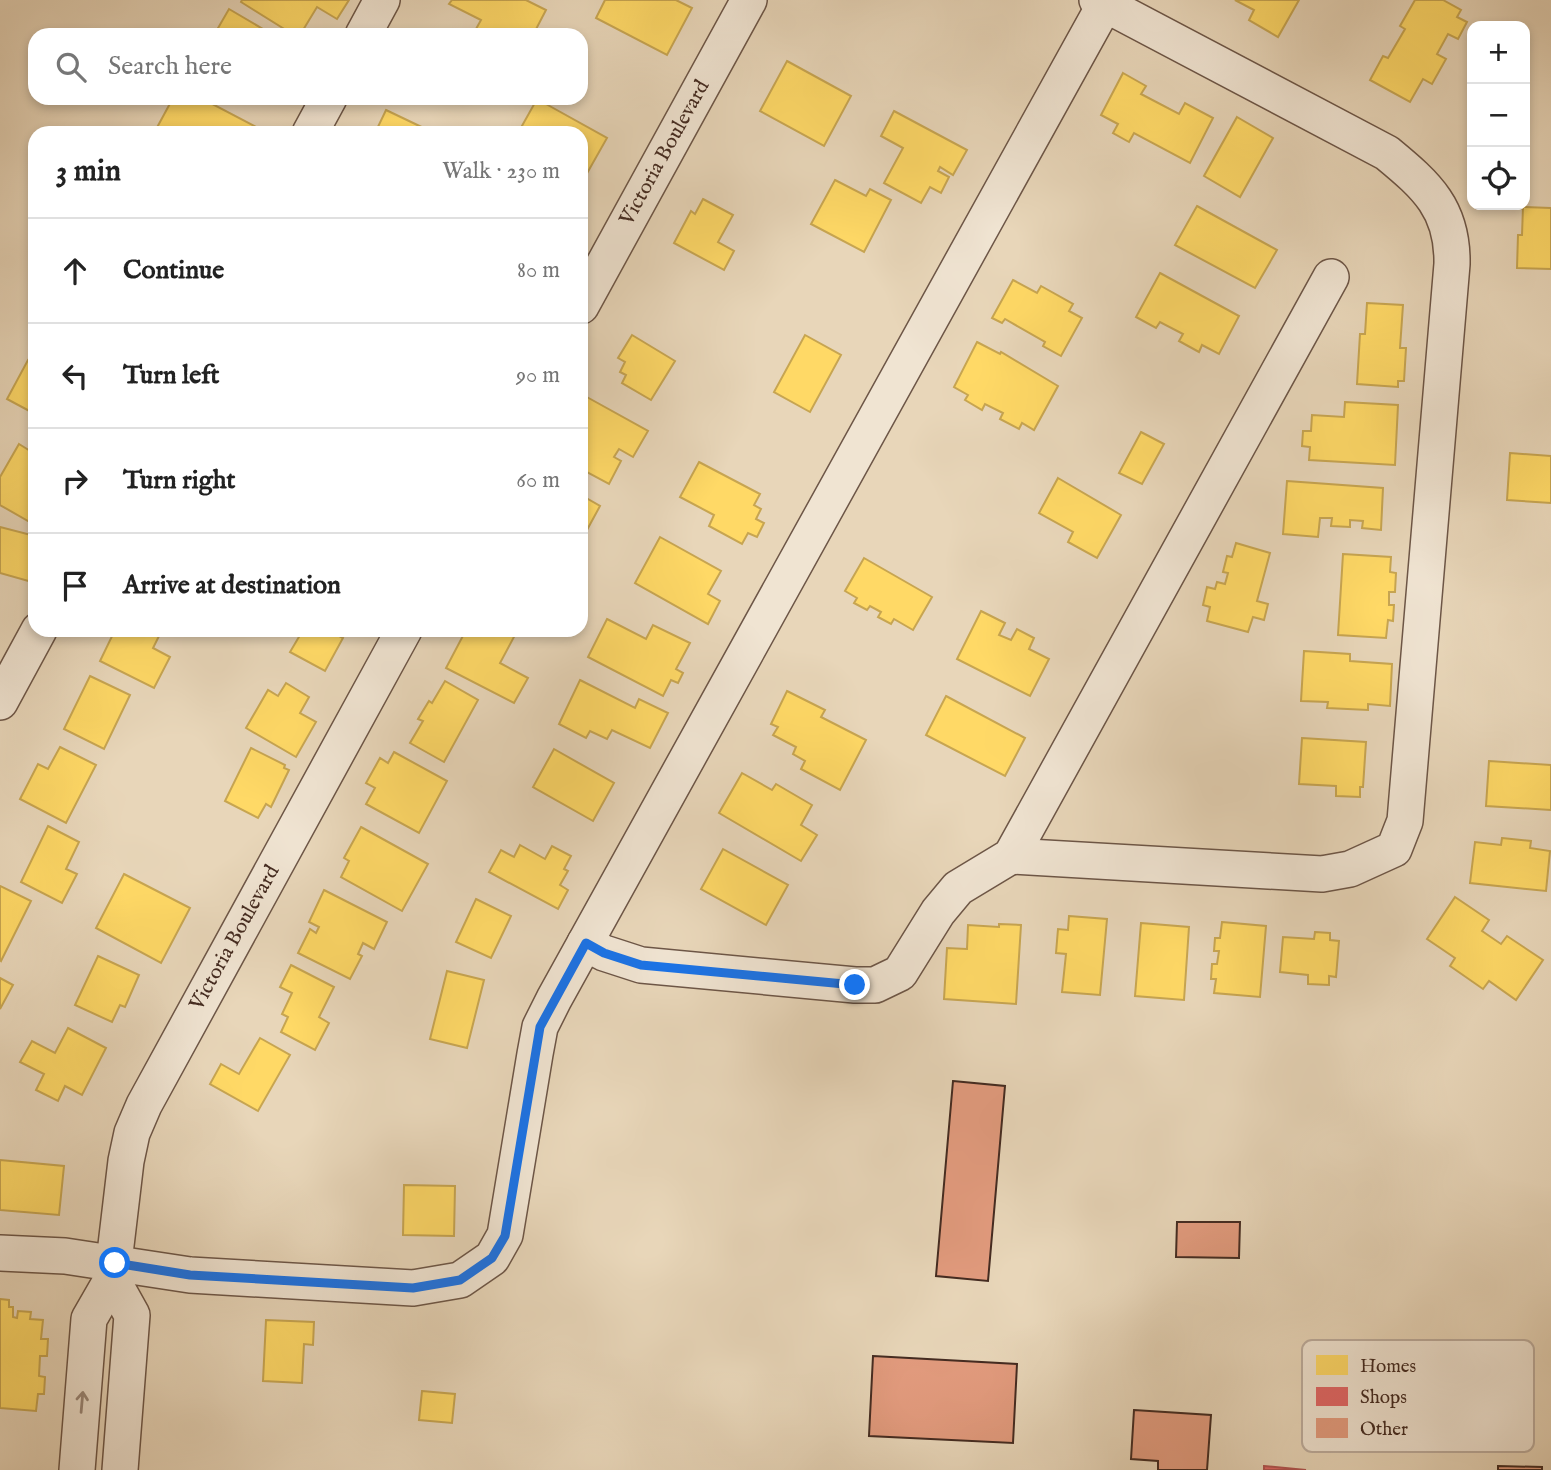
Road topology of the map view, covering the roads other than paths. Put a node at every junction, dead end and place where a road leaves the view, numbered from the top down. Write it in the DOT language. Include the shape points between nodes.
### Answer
graph roads {
  1 [pos="382,0"];
  2 [pos="749,0"];
  3 [pos="1101,2"];
  4 [pos="367,28"];
  5 [pos="325,105"];
  6 [pos="314,126"];
  7 [pos="1331,278"];
  8 [pos="588,293"];
  9 [pos="35,637"];
  10 [pos="400,637"];
  11 [pos="0,702"];
  12 [pos="1011,856"];
  13 [pos="586,943"];
  14 [pos="0,1253"];
  15 [pos="114,1271"];
  16 [pos="77,1470"];
  17 [pos="120,1470"];
  1 -- 4 [label="street"];
  2 -- 8 [label="street, Victoria Boulevard"];
  3 -- 12 [label="street" via="1387,152 1427,189 1452,238 1405,821 1394,849 1350,869 1322,874"];
  3 -- 13 [label="street"];
  5 -- 6 [label="street"];
  7 -- 12 [label="street"];
  9 -- 11 [label="street"];
  10 -- 15 [label="street, Victoria Boulevard" via="144,1105 126,1161"];
  12 -- 13 [label="street" via="958,888 900,973 875,985 641,965"];
  13 -- 15 [label="street" via="540,1027 505,1236 492,1258 460,1280 413,1288"];
  14 -- 15 [label="street" via="65,1256"];
  16 -- 15 [label="street, Victoria Boulevard, one-way" via="89,1319"];
  15 -- 17 [label="street" via="132,1315"];
}
